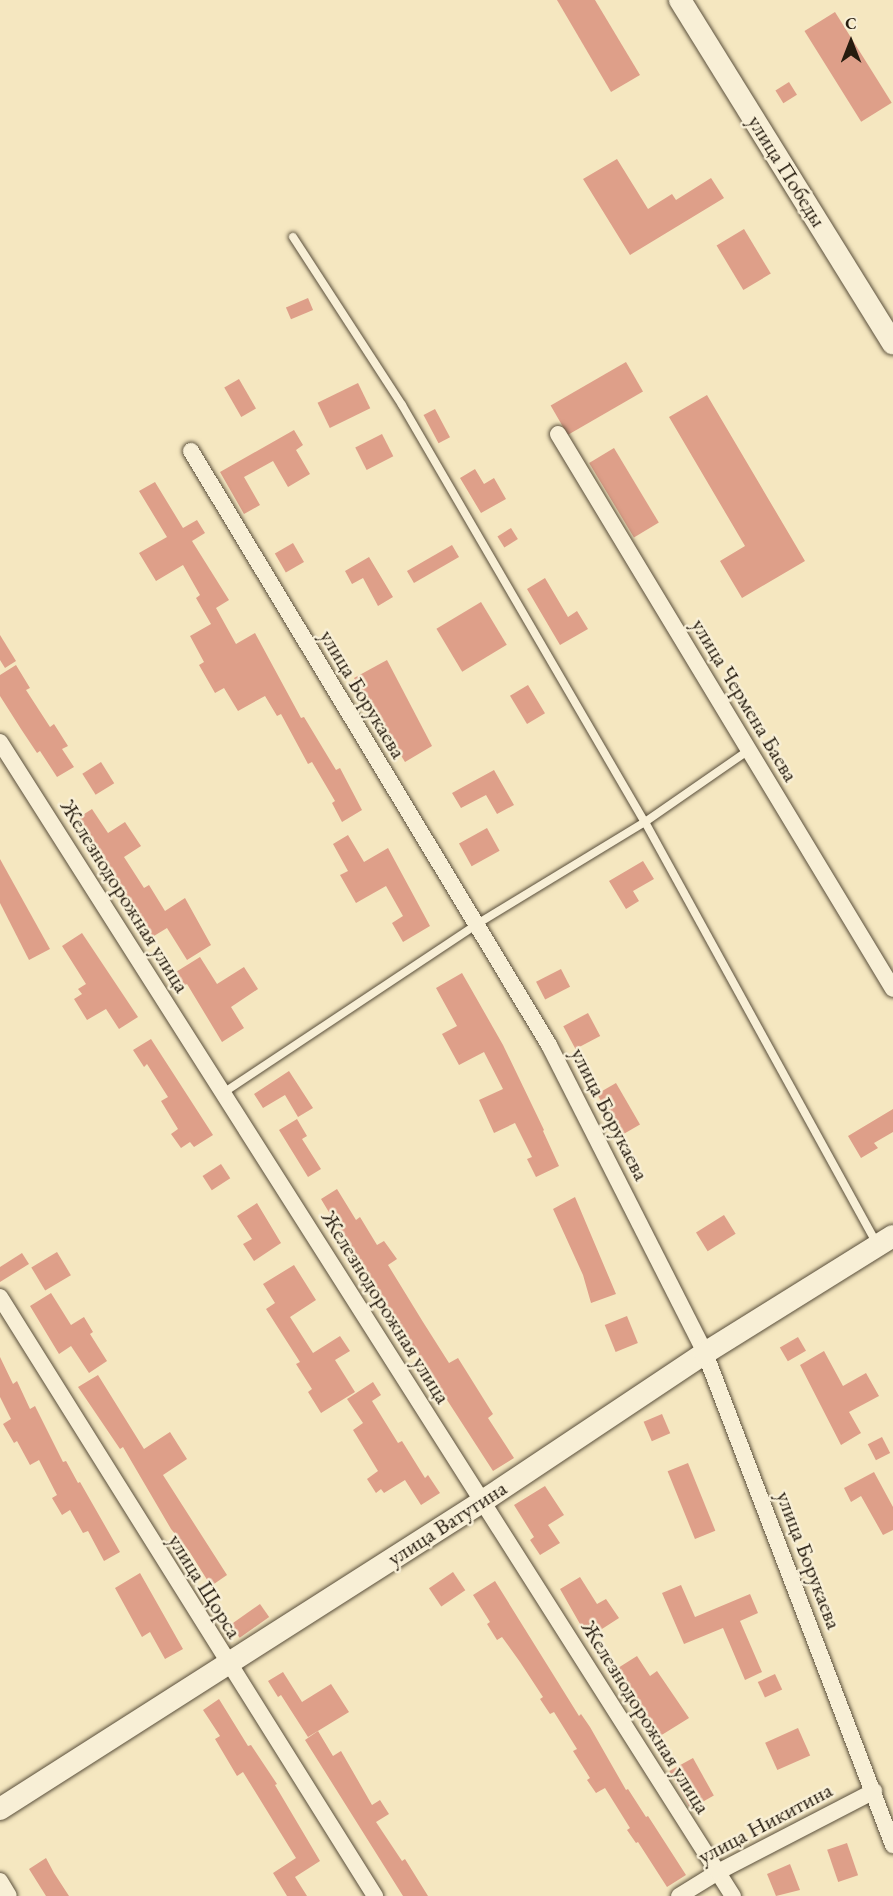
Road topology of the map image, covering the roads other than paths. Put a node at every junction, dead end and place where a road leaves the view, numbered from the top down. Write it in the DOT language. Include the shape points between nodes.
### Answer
graph roads {
  1 [pos="680,0"];
  2 [pos="293,237"];
  3 [pos="893,343"];
  4 [pos="558,434"];
  5 [pos="191,452"];
  6 [pos="0,742"];
  7 [pos="749,750"];
  8 [pos="645,822"];
  9 [pos="477,924"];
  10 [pos="893,989"];
  11 [pos="223,1093"];
  12 [pos="886,1241"];
  13 [pos="0,1298"];
  14 [pos="705,1353"];
  15 [pos="483,1501"];
  16 [pos="228,1664"];
  17 [pos="874,1791"];
  18 [pos="0,1809"];
  19 [pos="893,1845"];
  20 [pos="718,1872"];
  21 [pos="0,1881"];
  22 [pos="9,1896"];
  23 [pos="375,1896"];
  24 [pos="679,1896"];
  25 [pos="733,1896"];
  1 -- 3 [label="street, улица Победы"];
  2 -- 8 [label="lane" via="402,405"];
  4 -- 7 [label="street, улица Чермена Баева"];
  5 -- 9 [label="street, улица Борукаева"];
  6 -- 11 [label="street, Железнодорожная улица"];
  7 -- 8 [label="lane"];
  7 -- 10 [label="street, улица Чермена Баева"];
  8 -- 9 [label="lane"];
  8 -- 12 [label="lane"];
  9 -- 11 [label="lane"];
  9 -- 14 [label="street, улица Борукаева" via="549,1045"];
  11 -- 15 [label="street, Железнодорожная улица"];
  12 -- 14 [label="street, улица Ватутина"];
  13 -- 16 [label="street, улица Щорса"];
  14 -- 15 [label="street, улица Ватутина"];
  14 -- 17 [label="street, улица Борукаева"];
  15 -- 16 [label="street, улица Ватутина"];
  15 -- 20 [label="street, Железнодорожная улица"];
  16 -- 18 [label="street, улица Ватутина"];
  16 -- 23 [label="street, улица Щорса"];
  17 -- 19 [label="street, улица Борукаева"];
  17 -- 20 [label="street, улица Никитина"];
  20 -- 24 [label="street, улица Никитина"];
  20 -- 25 [label="street, Железнодорожная улица"];
  21 -- 22 [label="street"];
}
